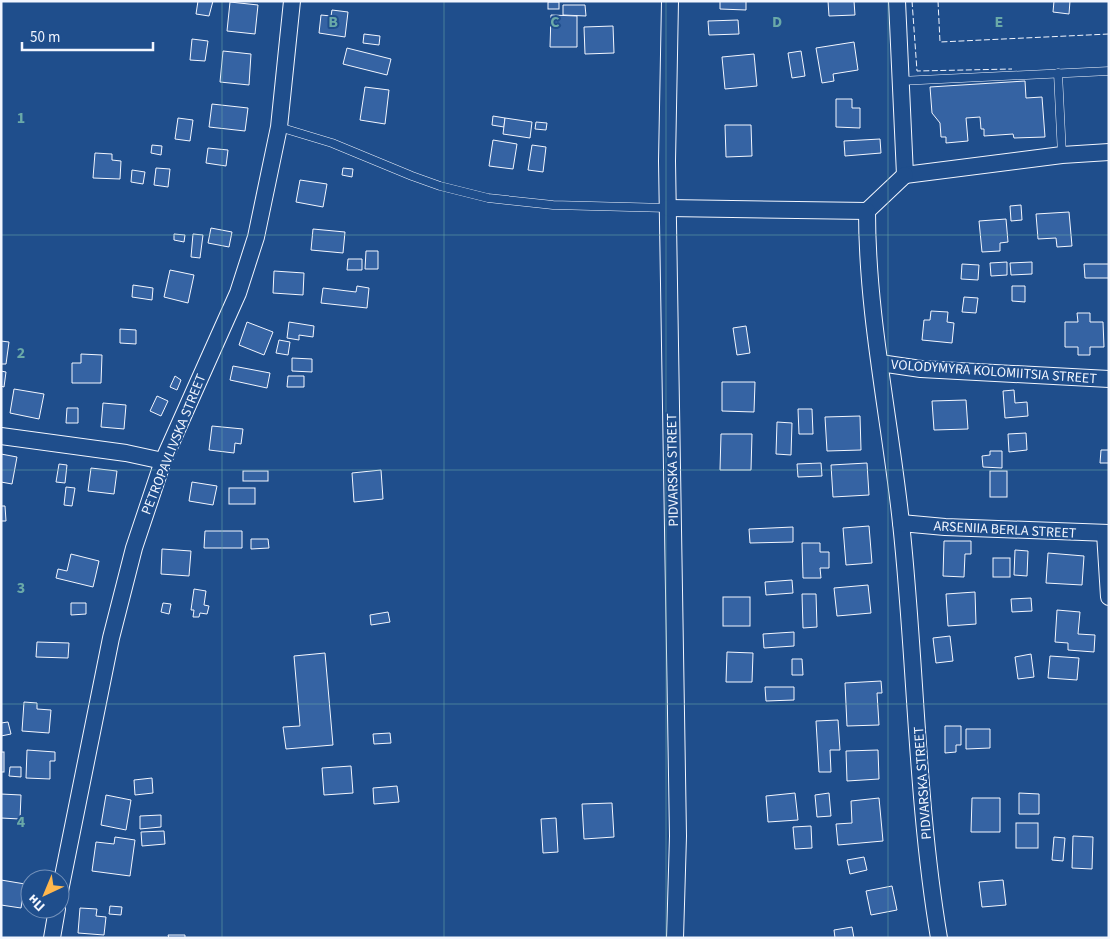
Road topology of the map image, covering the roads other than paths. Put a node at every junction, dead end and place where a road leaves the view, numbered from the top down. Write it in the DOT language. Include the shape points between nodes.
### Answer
graph roads {
  1 [pos="292,1"];
  2 [pos="670,1"];
  3 [pos="897,1"];
  4 [pos="1109,71"];
  5 [pos="1058,73"];
  6 [pos="900,81"];
  7 [pos="279,127"];
  8 [pos="1109,152"];
  9 [pos="1062,155"];
  10 [pos="905,175"];
  11 [pos="668,208"];
  12 [pos="867,211"];
  13 [pos="880,363"];
  14 [pos="1109,379"];
  15 [pos="1,436"];
  16 [pos="163,461"];
  17 [pos="901,523"];
  18 [pos="1107,533"];
  19 [pos="1109,597"];
  20 [pos="64,869"];
  21 [pos="55,919"];
  22 [pos="52,938"];
  23 [pos="675,938"];
  24 [pos="939,938"];
  1 -- 7 [label="street, PETROPAVLIVSKA STREET"];
  2 -- 11 [label="street, PIDVARSKA STREET"];
  3 -- 6 [label="street"];
  4 -- 5 [label="lane"];
  5 -- 6 [label="lane"];
  5 -- 9 [label="lane"];
  6 -- 10 [label="street"];
  7 -- 11 [label="lane" via="348,149 440,186 488,198 572,206"];
  7 -- 16 [label="street, PETROPAVLIVSKA STREET" via="248,264"];
  8 -- 9 [label="street"];
  9 -- 10 [label="street"];
  10 -- 12 [label="street"];
  11 -- 12 [label="street"];
  11 -- 23 [label="street, PIDVARSKA STREET" via="678,836"];
  12 -- 13 [label="street, PIDVARSKA STREET" via="867,254"];
  13 -- 14 [label="street, VOLODYMYRA KOLOMIITSIA STREET" via="921,369"];
  13 -- 17 [label="street, PIDVARSKA STREET"];
  15 -- 16 [label="street" via="126,452"];
  16 -- 20 [label="street, PETROPAVLIVSKA STREET" via="118,604"];
  17 -- 18 [label="street, ARSENIIA BERLA STREET"];
  17 -- 24 [label="street, PIDVARSKA STREET" via="929,870"];
  18 -- 19 [label="street"];
  21 -- 22 [label="street"];
}
